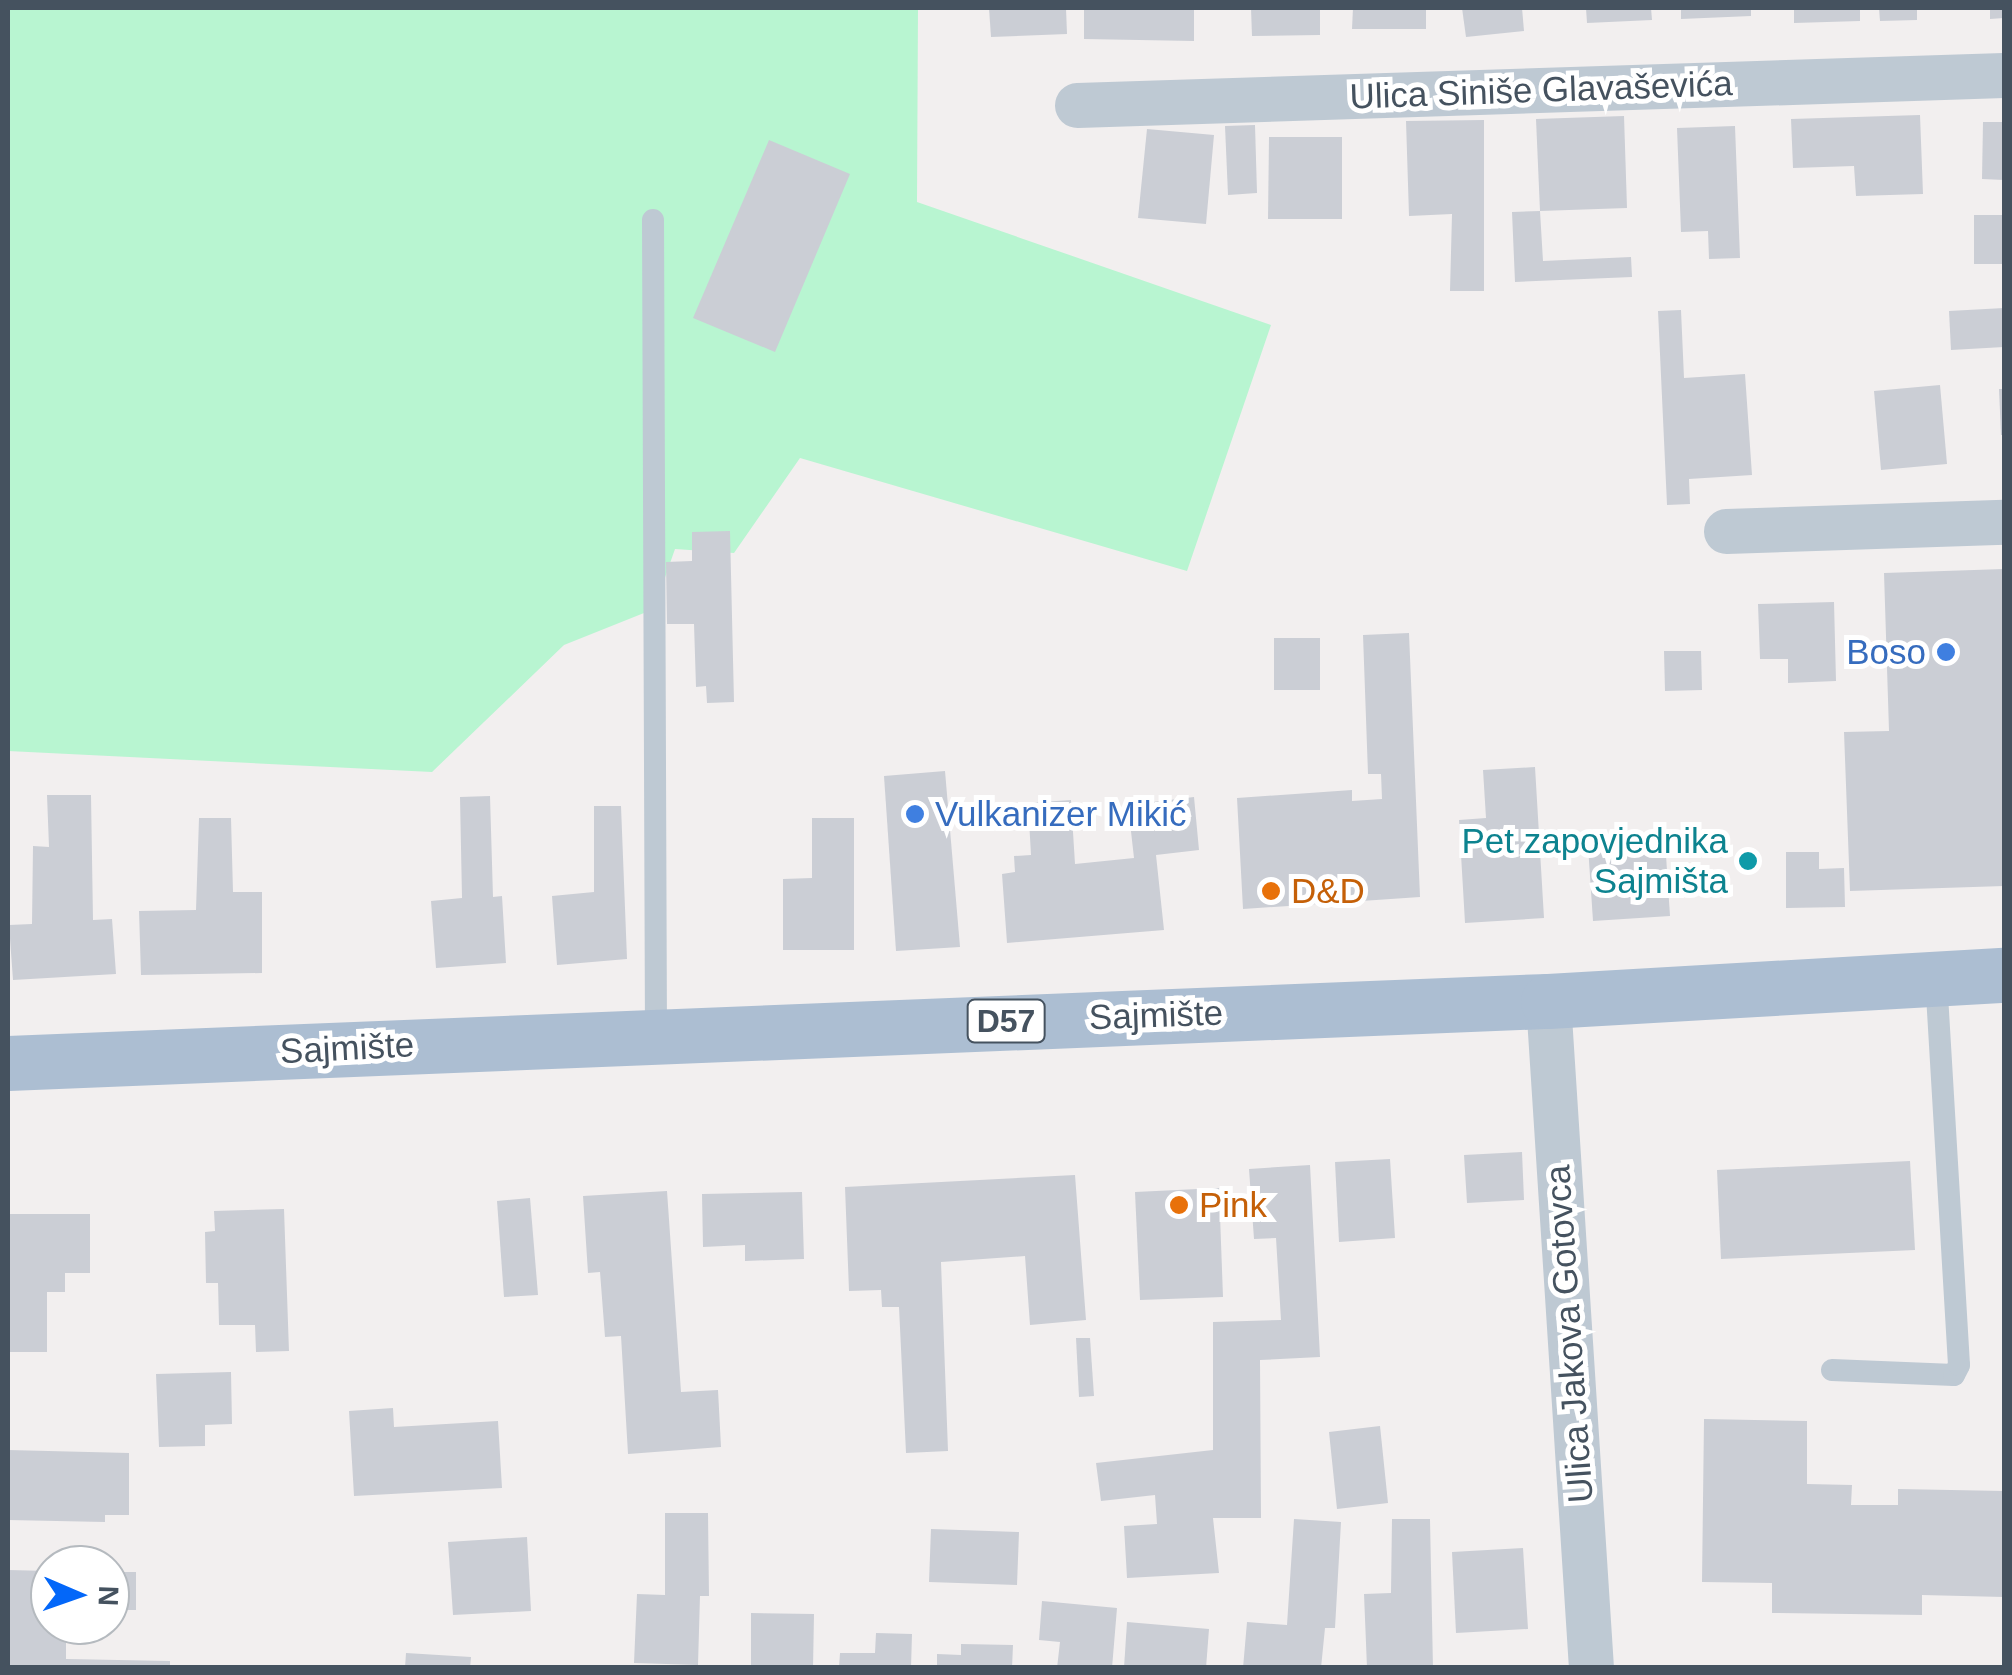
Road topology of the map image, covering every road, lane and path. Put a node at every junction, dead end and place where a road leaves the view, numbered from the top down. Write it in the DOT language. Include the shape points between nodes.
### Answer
graph roads {
  1 [pos="2004,75"];
  2 [pos="1077,105"];
  3 [pos="653,220"];
  4 [pos="2004,522"];
  5 [pos="1726,531"];
  6 [pos="2004,976"];
  7 [pos="1936,979"];
  8 [pos="1548,1002"];
  9 [pos="656,1033"];
  10 [pos="8,1063"];
  11 [pos="1832,1370"];
  12 [pos="1591,1668"];
  1 -- 2 [label="street, Ulica Siniše Glavaševića"];
  3 -- 9 [label="lane"];
  4 -- 5 [label="street"];
  6 -- 7 [label="main road, Sajmište / D57"];
  7 -- 8 [label="main road, Sajmište / D57"];
  7 -- 11 [label="lane" via="1959,1364 1954,1375"];
  8 -- 9 [label="main road, Sajmište / D57"];
  8 -- 12 [label="street, Ulica Jakova Gotovca"];
  9 -- 10 [label="main road, Sajmište / D57"];
}
